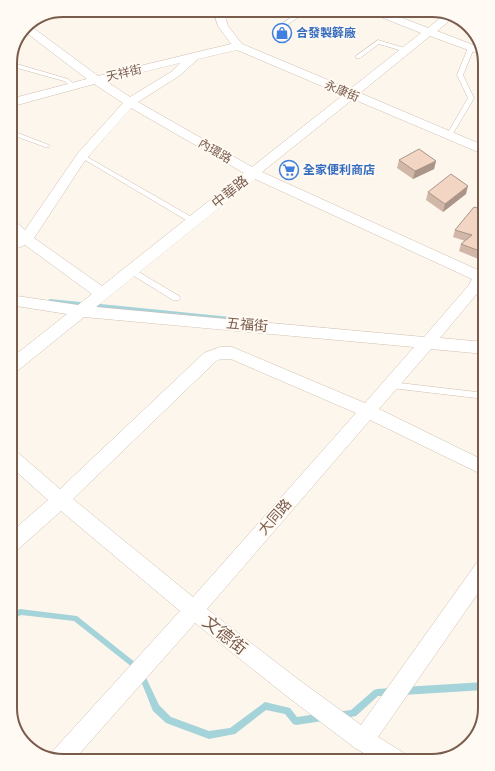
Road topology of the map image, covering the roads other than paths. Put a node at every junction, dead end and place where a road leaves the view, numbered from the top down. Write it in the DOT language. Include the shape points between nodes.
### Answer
graph roads {
  1 [pos="220,17"];
  2 [pos="296,17"];
  3 [pos="391,17"];
  4 [pos="445,19"];
  5 [pos="285,24"];
  6 [pos="31,31"];
  7 [pos="429,31"];
  8 [pos="238,46"];
  9 [pos="471,48"];
  10 [pos="406,50"];
  11 [pos="476,50"];
  12 [pos="195,56"];
  13 [pos="358,57"];
  14 [pos="17,66"];
  15 [pos="96,80"];
  16 [pos="74,86"];
  17 [pos="350,94"];
  18 [pos="17,102"];
  19 [pos="130,102"];
  20 [pos="17,135"];
  21 [pos="448,136"];
  22 [pos="47,146"];
  23 [pos="478,148"];
  24 [pos="82,156"];
  25 [pos="253,173"];
  26 [pos="193,221"];
  27 [pos="17,231"];
  28 [pos="26,239"];
  29 [pos="17,243"];
  30 [pos="132,271"];
  31 [pos="478,273"];
  32 [pos="478,283"];
  33 [pos="176,298"];
  34 [pos="17,300"];
  35 [pos="93,302"];
  36 [pos="433,337"];
  37 [pos="478,347"];
  38 [pos="17,362"];
  39 [pos="391,385"];
  40 [pos="478,395"];
  41 [pos="368,411"];
  42 [pos="17,462"];
  43 [pos="478,466"];
  44 [pos="60,500"];
  45 [pos="17,539"];
  46 [pos="478,577"];
  47 [pos="194,610"];
  48 [pos="363,740"];
  49 [pos="65,754"];
  50 [pos="385,754"];
  1 -- 8 [label="street, 永康街" via="223,26"];
  2 -- 5 [label="lane"];
  3 -- 7 [label="street"];
  4 -- 7 [label="street, 中華路"];
  6 -- 15 [label="street, 內環路"];
  7 -- 9 [label="street"];
  7 -- 10 [label="street, 中華路"];
  8 -- 12 [label="street, 天祥街"];
  8 -- 17 [label="street, 永康街"];
  9 -- 11 [label="street"];
  9 -- 21 [label="lane" via="460,75 471,98"];
  10 -- 13 [label="lane" via="378,42"];
  10 -- 17 [label="street, 中華路"];
  12 -- 15 [label="street, 天祥街"];
  12 -- 19 [label="street" via="176,74"];
  14 -- 16 [label="lane" via="66,80"];
  15 -- 16 [label="street, 天祥街"];
  15 -- 19 [label="street, 內環路"];
  16 -- 18 [label="street, 天祥街"];
  17 -- 21 [label="street, 永康街"];
  17 -- 25 [label="street, 中華路"];
  19 -- 24 [label="street"];
  19 -- 25 [label="street, 內環路"];
  20 -- 22 [label="lane"];
  21 -- 23 [label="street, 永康街"];
  24 -- 26 [label="lane"];
  24 -- 28 [label="street"];
  25 -- 26 [label="street, 中華路"];
  25 -- 31 [label="street, 內環路"];
  26 -- 30 [label="street, 中華路"];
  27 -- 28 [label="street"];
  28 -- 29 [label="street"];
  28 -- 35 [label="street"];
  30 -- 33 [label="lane"];
  30 -- 35 [label="street, 中華路"];
  32 -- 36 [label="street, 大同路"];
  34 -- 35 [label="street, 五福街"];
  35 -- 36 [label="street, 五福街"];
  35 -- 38 [label="street, 中華路"];
  36 -- 37 [label="street, 五福街"];
  36 -- 39 [label="street, 大同路"];
  39 -- 40 [label="lane"];
  39 -- 41 [label="street, 大同路"];
  41 -- 43 [label="street"];
  41 -- 44 [label="street" via="232,353 220,353 210,357"];
  41 -- 47 [label="street, 大同路"];
  42 -- 44 [label="street, 文德街"];
  44 -- 45 [label="street"];
  44 -- 47 [label="street, 文德街"];
  46 -- 48 [label="street"];
  47 -- 48 [label="street, 文德街" via="318,709"];
  47 -- 49 [label="street, 大同路"];
  48 -- 50 [label="street, 文德街"];
}
